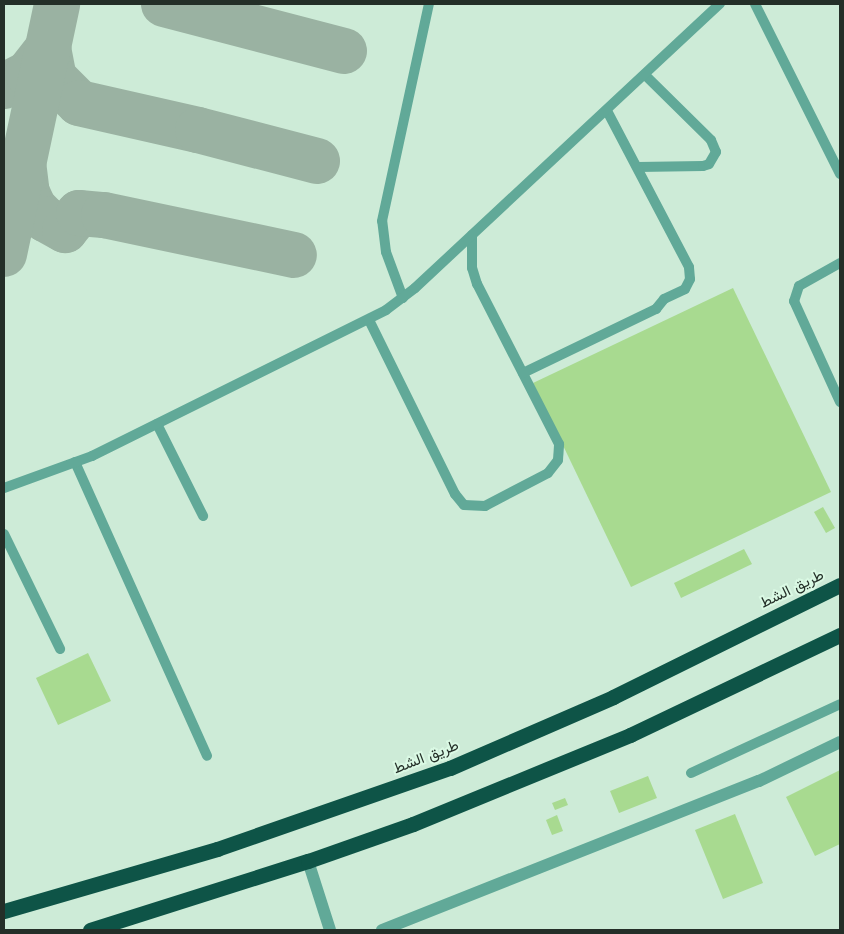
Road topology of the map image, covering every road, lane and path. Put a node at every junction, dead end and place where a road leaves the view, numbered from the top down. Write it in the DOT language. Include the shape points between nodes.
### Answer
graph roads {
  1 [pos="429,4"];
  2 [pos="720,4"];
  3 [pos="755,4"];
  4 [pos="645,76"];
  5 [pos="607,111"];
  6 [pos="638,166"];
  7 [pos="840,174"];
  8 [pos="472,235"];
  9 [pos="840,263"];
  10 [pos="402,298"];
  11 [pos="369,320"];
  12 [pos="523,373"];
  13 [pos="840,402"];
  14 [pos="157,424"];
  15 [pos="75,462"];
  16 [pos="4,488"];
  17 [pos="203,516"];
  18 [pos="4,534"];
  19 [pos="840,585"];
  20 [pos="840,635"];
  21 [pos="60,649"];
  22 [pos="840,704"];
  23 [pos="840,742"];
  24 [pos="207,756"];
  25 [pos="690,773"];
  26 [pos="308,862"];
  27 [pos="4,911"];
  28 [pos="90,930"];
  29 [pos="330,930"];
  30 [pos="382,930"];
  1 -- 10 [label="lane" via="382,221 386,252"];
  2 -- 4 [label="lane"];
  3 -- 7 [label="lane"];
  4 -- 5 [label="lane"];
  4 -- 6 [label="lane" via="712,140 716,152 709,164 703,166"];
  5 -- 6 [label="lane"];
  5 -- 8 [label="lane"];
  6 -- 12 [label="lane" via="689,267 688,284 662,301 656,309"];
  8 -- 10 [label="lane"];
  8 -- 12 [label="lane" via="472,268 477,284"];
  9 -- 13 [label="lane" via="799,286 794,301"];
  10 -- 11 [label="lane"];
  11 -- 12 [label="lane" via="454,494 470,508 484,506 548,473 558,460 556,437"];
  11 -- 14 [label="lane"];
  14 -- 15 [label="lane"];
  14 -- 17 [label="lane"];
  15 -- 16 [label="lane"];
  15 -- 24 [label="lane"];
  18 -- 21 [label="lane"];
  19 -- 27 [label="highway, طريق الشط" via="613,697 450,768 217,849"];
  20 -- 26 [label="highway" via="630,734 519,782"];
  22 -- 25 [label="lane"];
  23 -- 30 [label="street" via="759,782"];
  26 -- 28 [label="highway"];
  26 -- 29 [label="street"];
}
